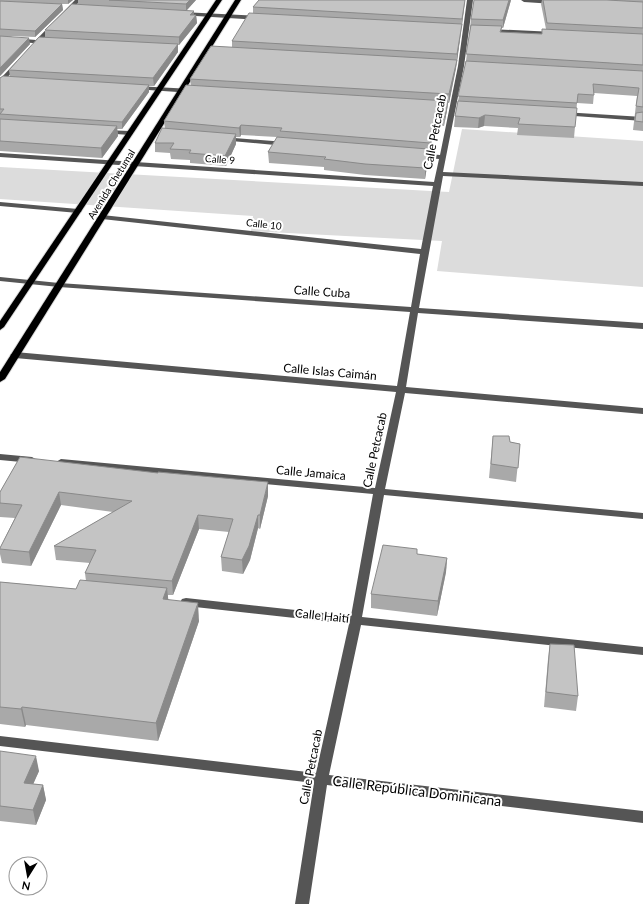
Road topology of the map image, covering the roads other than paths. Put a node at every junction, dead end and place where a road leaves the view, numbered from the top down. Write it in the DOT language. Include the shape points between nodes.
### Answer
graph roads {
  1 [pos="78,0"];
  2 [pos="219,0"];
  3 [pos="238,0"];
  4 [pos="470,0"];
  5 [pos="524,0"];
  6 [pos="564,2"];
  7 [pos="62,8"];
  8 [pos="70,8"];
  9 [pos="78,8"];
  10 [pos="178,14"];
  11 [pos="209,15"];
  12 [pos="228,16"];
  13 [pos="268,18"];
  14 [pos="482,30"];
  15 [pos="558,34"];
  16 [pos="0,39"];
  17 [pos="37,41"];
  18 [pos="53,42"];
  19 [pos="32,47"];
  20 [pos="22,58"];
  21 [pos="1,81"];
  22 [pos="10,81"];
  23 [pos="128,87"];
  24 [pos="159,89"];
  25 [pos="181,90"];
  26 [pos="197,92"];
  27 [pos="556,114"];
  28 [pos="643,119"];
  29 [pos="99,132"];
  30 [pos="130,133"];
  31 [pos="217,139"];
  32 [pos="295,145"];
  33 [pos="404,154"];
  34 [pos="0,155"];
  35 [pos="444,157"];
  36 [pos="111,161"];
  37 [pos="136,164"];
  38 [pos="440,174"];
  39 [pos="438,184"];
  40 [pos="643,184"];
  41 [pos="0,204"];
  42 [pos="78,211"];
  43 [pos="102,217"];
  44 [pos="424,252"];
  45 [pos="0,279"];
  46 [pos="30,282"];
  47 [pos="59,285"];
  48 [pos="414,311"];
  49 [pos="1,324"];
  50 [pos="643,326"];
  51 [pos="15,355"];
  52 [pos="0,379"];
  53 [pos="401,390"];
  54 [pos="643,411"];
  55 [pos="0,457"];
  56 [pos="379,492"];
  57 [pos="643,516"];
  58 [pos="174,601"];
  59 [pos="356,619"];
  60 [pos="643,650"];
  61 [pos="0,741"];
  62 [pos="321,780"];
  63 [pos="643,816"];
  64 [pos="302,904"];
  1 -- 8 [label="street"];
  2 -- 11 [label="main road, Avenida Chetumal"];
  3 -- 12 [label="main road, Avenida Chetumal"];
  4 -- 35 [label="street, Calle Petcacab"];
  5 -- 6 [label="street"];
  7 -- 8 [label="street"];
  8 -- 9 [label="street"];
  8 -- 17 [label="street"];
  10 -- 11 [label="street"];
  11 -- 12 [label="street"];
  11 -- 24 [label="main road, Avenida Chetumal" via="182,49"];
  12 -- 13 [label="street"];
  12 -- 25 [label="main road, Avenida Chetumal" via="210,51"];
  14 -- 15 [label="street"];
  16 -- 17 [label="street"];
  17 -- 18 [label="street"];
  17 -- 19 [label="street"];
  20 -- 21 [label="street"];
  21 -- 22 [label="street"];
  23 -- 24 [label="street"];
  24 -- 25 [label="street"];
  24 -- 30 [label="main road, Avenida Chetumal"];
  25 -- 26 [label="street"];
  25 -- 37 [label="main road, Avenida Chetumal" via="158,134"];
  27 -- 28 [label="street"];
  29 -- 30 [label="street"];
  30 -- 36 [label="main road, Avenida Chetumal"];
  31 -- 32 [label="street"];
  33 -- 35 [label="street"];
  34 -- 36 [label="street, Calle 9"];
  35 -- 38 [label="street, Calle Petcacab"];
  36 -- 37 [label="street, Calle 9"];
  36 -- 42 [label="main road, Avenida Chetumal"];
  37 -- 39 [label="street, Calle 9"];
  37 -- 43 [label="main road, Avenida Chetumal"];
  38 -- 39 [label="street, Calle Petcacab"];
  38 -- 40 [label="street"];
  39 -- 44 [label="street, Calle Petcacab"];
  41 -- 42 [label="street"];
  42 -- 46 [label="main road, Avenida Chetumal"];
  43 -- 44 [label="street, Calle 10"];
  43 -- 47 [label="main road, Avenida Chetumal"];
  44 -- 48 [label="street, Calle Petcacab"];
  45 -- 46 [label="street, Calle Cuba"];
  46 -- 47 [label="street, Calle Cuba"];
  46 -- 49 [label="main road, Avenida Chetumal"];
  47 -- 48 [label="street, Calle Cuba"];
  47 -- 51 [label="main road, Avenida Chetumal"];
  48 -- 50 [label="street, Calle Cuba"];
  48 -- 53 [label="street, Calle Petcacab"];
  51 -- 52 [label="main road, Avenida Chetumal"];
  51 -- 53 [label="street, Calle Islas Caimán"];
  53 -- 54 [label="street, Calle Islas Caimán"];
  53 -- 56 [label="street, Calle Petcacab"];
  55 -- 56 [label="street, Calle Jamaica"];
  56 -- 57 [label="street, Calle Jamaica"];
  56 -- 59 [label="street, Calle Petcacab"];
  58 -- 59 [label="street, Calle Haití"];
  59 -- 60 [label="street, Calle Haití"];
  59 -- 62 [label="street, Calle Petcacab"];
  61 -- 62 [label="street, Calle República Dominicana"];
  62 -- 63 [label="street, Calle República Dominicana"];
  62 -- 64 [label="street, Calle Petcacab"];
}
